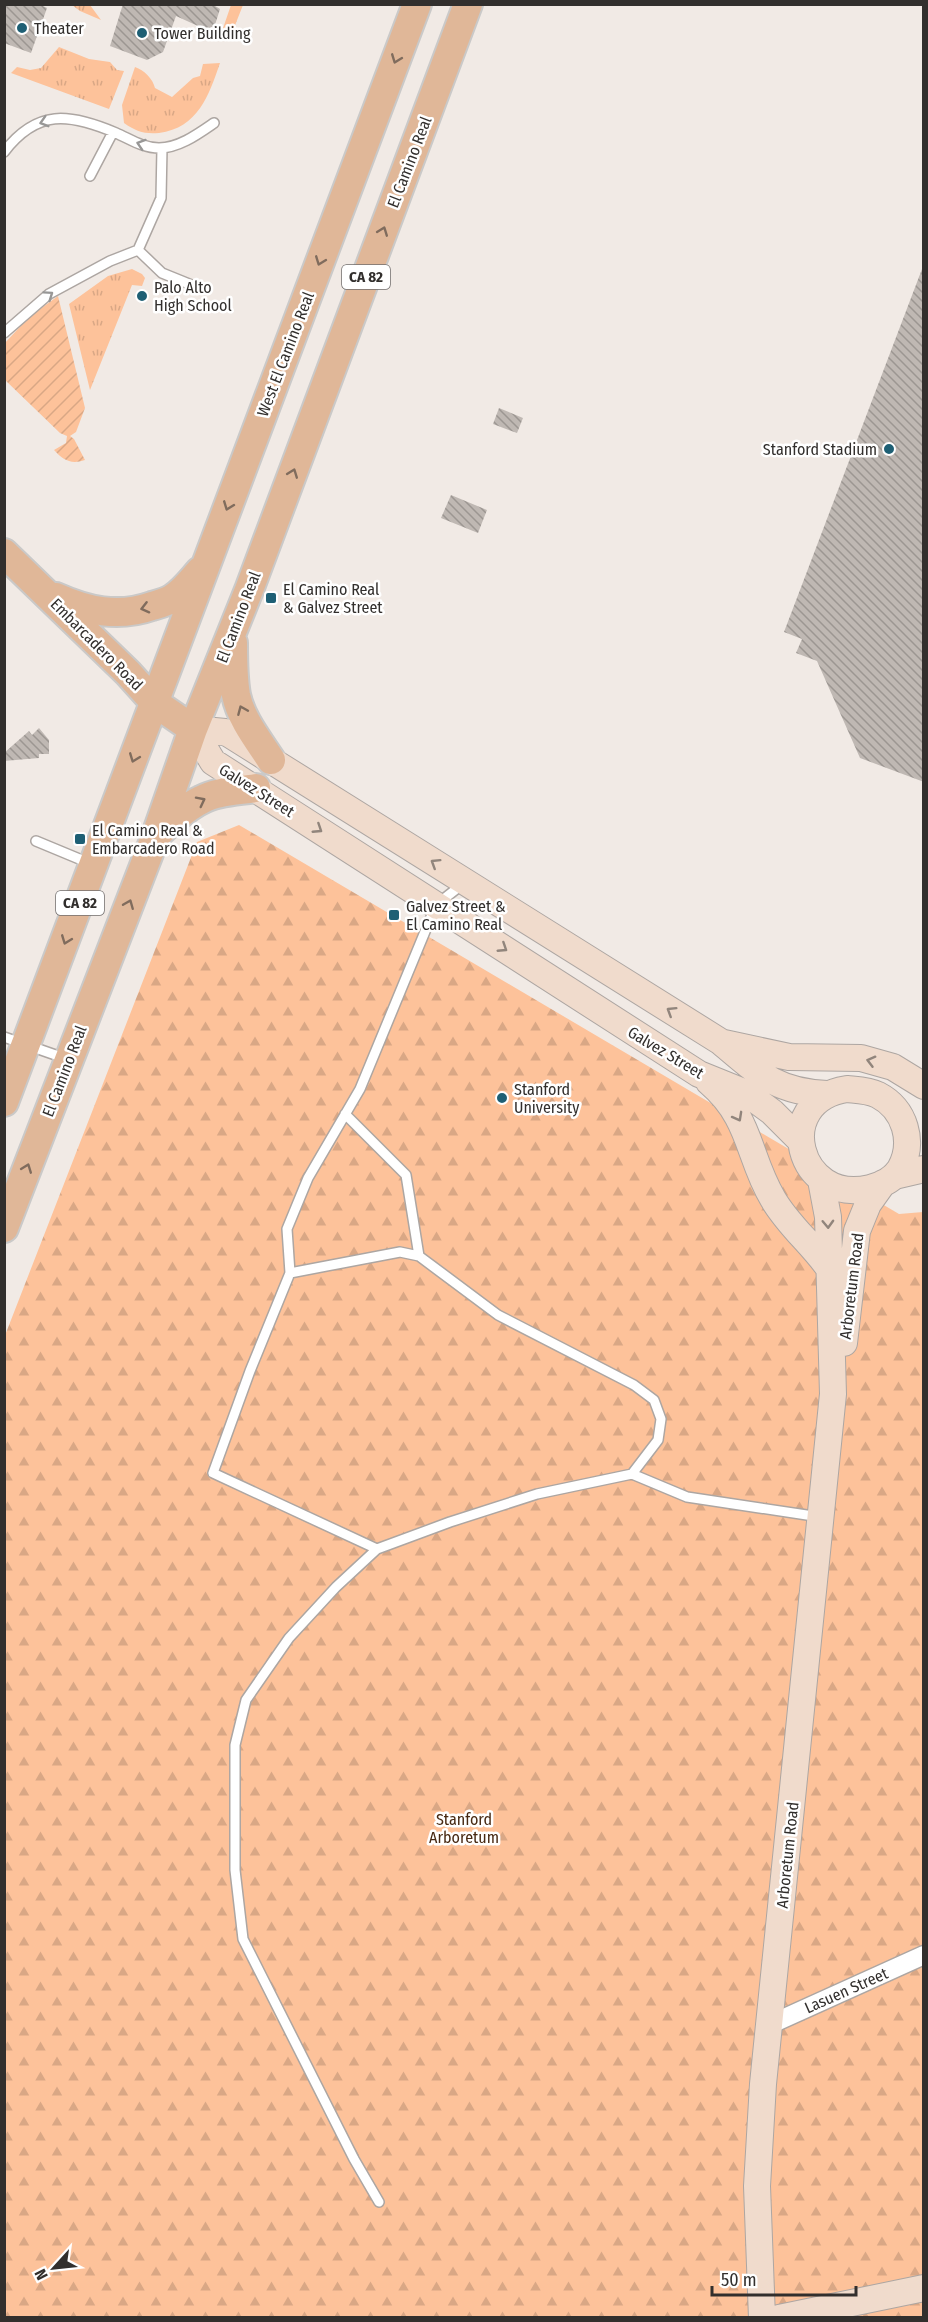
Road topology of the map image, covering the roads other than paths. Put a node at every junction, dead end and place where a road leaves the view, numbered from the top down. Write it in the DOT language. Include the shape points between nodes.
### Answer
graph roads {
  1 [pos="417,4"];
  2 [pos="468,4"];
  3 [pos="214,123"];
  4 [pos="113,132"];
  5 [pos="162,147"];
  6 [pos="4,152"];
  7 [pos="90,176"];
  8 [pos="138,250"];
  9 [pos="199,288"];
  10 [pos="4,333"];
  11 [pos="4,553"];
  12 [pos="207,562"];
  13 [pos="46,592"];
  14 [pos="232,633"];
  15 [pos="155,704"];
  16 [pos="193,729"];
  17 [pos="271,760"];
  18 [pos="256,788"];
  19 [pos="156,835"];
  20 [pos="36,841"];
  21 [pos="94,865"];
  22 [pos="465,882"];
  23 [pos="436,905"];
  24 [pos="15,1041"];
  25 [pos="721,1042"];
  26 [pos="68,1059"];
  27 [pos="699,1074"];
  28 [pos="924,1086"];
  29 [pos="827,1094"];
  30 [pos="4,1102"];
  31 [pos="345,1114"];
  32 [pos="914,1127"];
  33 [pos="800,1140"];
  34 [pos="924,1169"];
  35 [pos="821,1180"];
  36 [pos="889,1180"];
  37 [pos="4,1228"];
  38 [pos="419,1256"];
  39 [pos="828,1268"];
  40 [pos="290,1273"];
  41 [pos="833,1394"];
  42 [pos="632,1474"];
  43 [pos="822,1517"];
  44 [pos="377,1549"];
  45 [pos="924,1955"];
  46 [pos="769,2025"];
  47 [pos="379,2202"];
  48 [pos="924,2288"];
  49 [pos="762,2318"];
  50 [pos="779,2318"];
  1 -- 12 [label="main road, West El Camino Real / CA 82, one-way"];
  14 -- 2 [label="main road, El Camino Real / CA 82, one-way"];
  3 -- 5 [label="lane" via="190,139"];
  5 -- 4 [label="lane, one-way" via="142,145"];
  4 -- 6 [label="lane, one-way" via="75,119 58,118 39,122 20,134"];
  4 -- 7 [label="lane"];
  5 -- 8 [label="lane" via="160,198"];
  8 -- 9 [label="lane" via="162,273"];
  10 -- 8 [label="lane, one-way" via="49,294"];
  11 -- 13 [label="main road, Embarcadero Road"];
  12 -- 13 [label="main road, one-way" via="172,599 136,610 102,612"];
  12 -- 15 [label="main road, West El Camino Real / CA 82"];
  13 -- 15 [label="main road, Embarcadero Road"];
  14 -- 16 [label="main road, El Camino Real / CA 82"];
  17 -- 14 [label="main road, one-way" via="238,703"];
  15 -- 16 [label="main road, Embarcadero Road"];
  15 -- 21 [label="main road, CA 82, one-way"];
  16 -- 17 [label="main road, Galvez Street" via="225,732"];
  16 -- 18 [label="main road, Galvez Street" via="213,762"];
  16 -- 19 [label="main road, El Camino Real / CA 82"];
  22 -- 17 [label="main road, Galvez Street, one-way"];
  19 -- 18 [label="main road, one-way" via="201,799"];
  18 -- 23 [label="main road, Galvez Street, one-way"];
  26 -- 19 [label="main road, El Camino Real / CA 82, one-way"];
  20 -- 21 [label="lane"];
  21 -- 24 [label="main road, CA 82, one-way"];
  22 -- 23 [label="lane"];
  25 -- 22 [label="main road, Galvez Street, one-way"];
  23 -- 27 [label="main road, Galvez Street, one-way"];
  23 -- 31 [label="lane" via="360,1089"];
  24 -- 26 [label="lane"];
  24 -- 30 [label="main road, CA 82"];
  28 -- 25 [label="main road, one-way" via="893,1067 861,1058 789,1057"];
  25 -- 29 [label="main road, Galvez Street" via="762,1077 807,1094"];
  37 -- 26 [label="main road, El Camino Real / CA 82, one-way"];
  27 -- 33 [label="main road, Galvez Street" via="746,1093"];
  27 -- 39 [label="main road, one-way" via="735,1110 772,1198"];
  29 -- 32 [label="main road" via="847,1089 878,1095"];
  29 -- 33 [label="main road" via="806,1115"];
  31 -- 38 [label="lane" via="406,1175"];
  31 -- 40 [label="lane" via="308,1178 287,1230"];
  32 -- 36 [label="main road" via="905,1157"];
  33 -- 35 [label="main road" via="808,1163"];
  34 -- 36 [label="main road"];
  35 -- 36 [label="main road" via="851,1190"];
  35 -- 39 [label="main road, Arboretum Road, one-way" via="828,1217"];
  36 -- 41 [label="main road, Arboretum Road" via="868,1204 857,1231 841,1368"];
  38 -- 40 [label="lane" via="400,1252"];
  38 -- 42 [label="lane" via="498,1315 634,1385 654,1400 661,1419 658,1440"];
  39 -- 41 [label="main road, Arboretum Road"];
  40 -- 44 [label="lane" via="213,1473"];
  41 -- 43 [label="main road, Arboretum Road"];
  42 -- 43 [label="lane" via="687,1497"];
  42 -- 44 [label="lane" via="537,1494"];
  43 -- 46 [label="main road, Arboretum Road"];
  44 -- 47 [label="lane" via="289,1638 246,1700 235,1745 235,1870 243,1939"];
  45 -- 46 [label="street, Lasuen Street"];
  46 -- 49 [label="main road, Arboretum Road" via="757,2186"];
  48 -- 50 [label="main road"];
}
